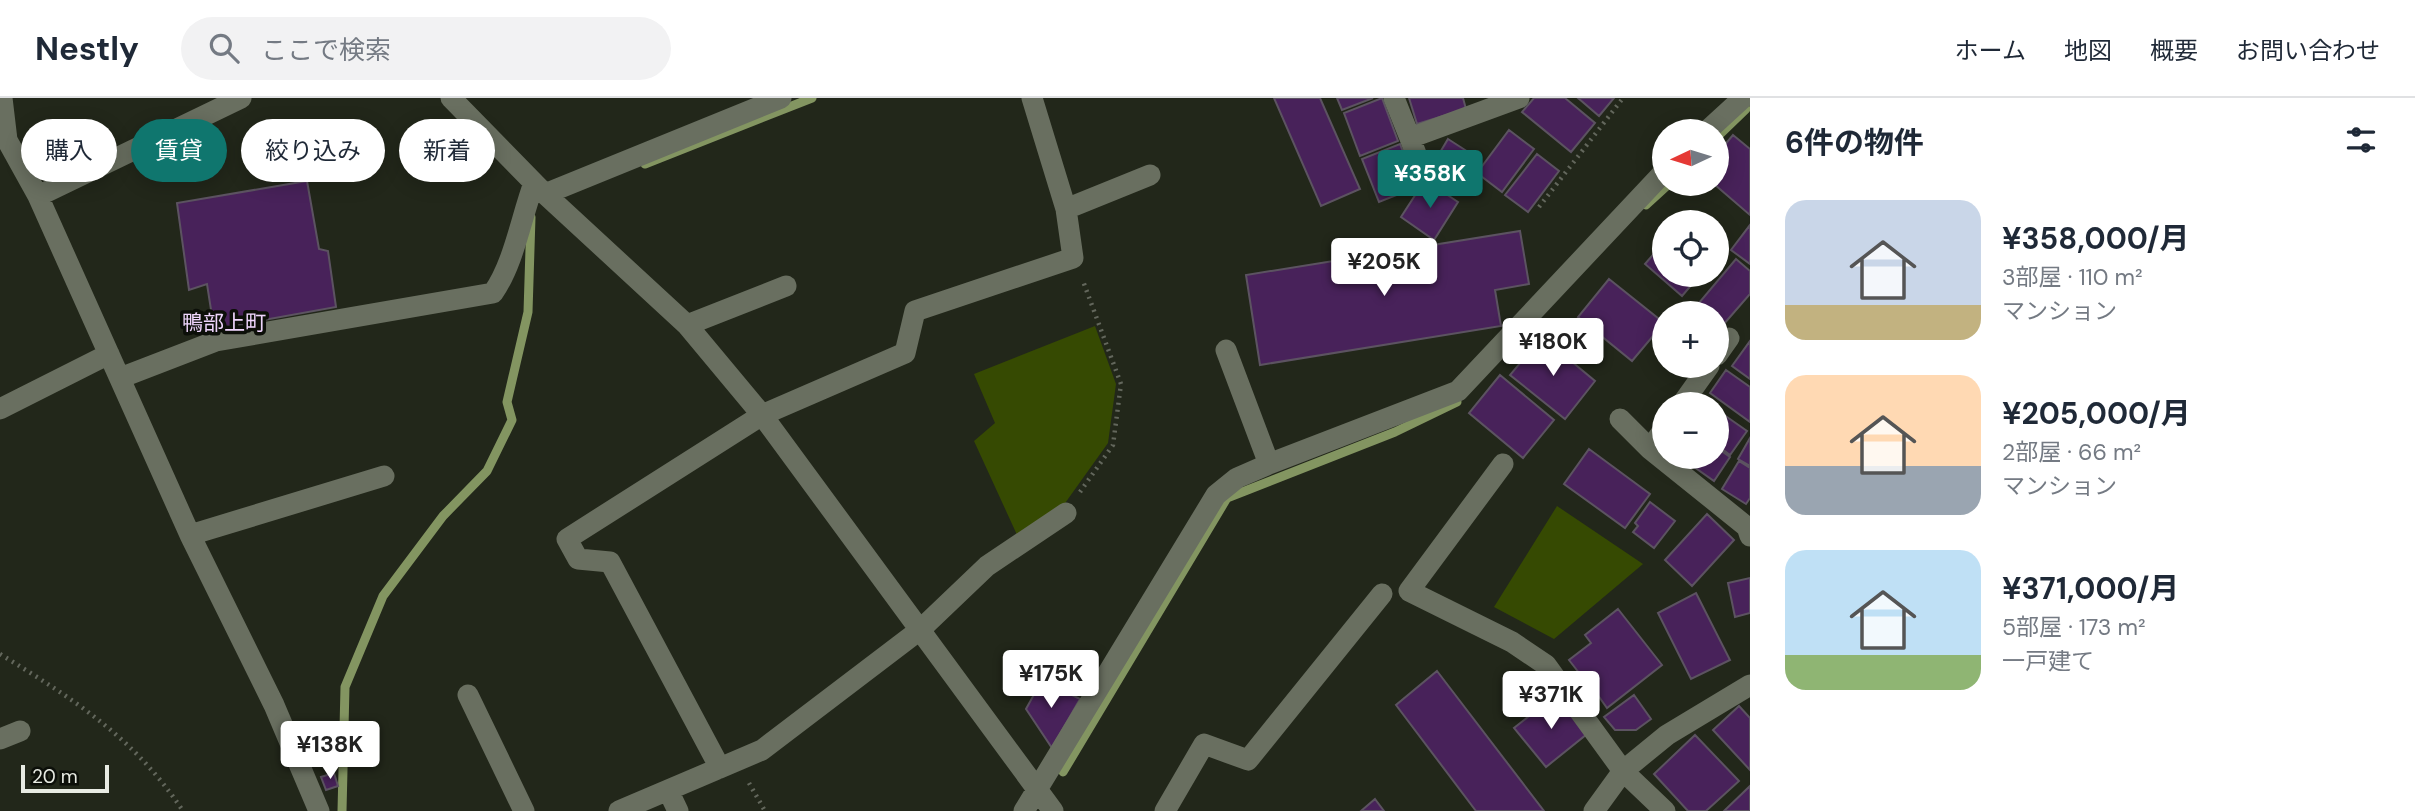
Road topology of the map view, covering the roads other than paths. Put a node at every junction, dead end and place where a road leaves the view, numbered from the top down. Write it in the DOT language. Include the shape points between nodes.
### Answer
graph roads {
  1 [pos="2,98"];
  2 [pos="241,98"];
  3 [pos="451,98"];
  4 [pos="781,98"];
  5 [pos="1032,98"];
  6 [pos="1394,98"];
  7 [pos="1520,98"];
  8 [pos="1743,98"];
  9 [pos="1720,119"];
  10 [pos="1410,138"];
  11 [pos="4,142"];
  12 [pos="1420,167"];
  13 [pos="1150,175"];
  14 [pos="1652,185"];
  15 [pos="539,188"];
  16 [pos="38,195"];
  17 [pos="1066,209"];
  18 [pos="786,286"];
  19 [pos="687,325"];
  20 [pos="1226,350"];
  21 [pos="109,354"];
  22 [pos="120,378"];
  23 [pos="0,409"];
  24 [pos="762,415"];
  25 [pos="1620,419"];
  26 [pos="1652,446"];
  27 [pos="1650,449"];
  28 [pos="1269,464"];
  29 [pos="1503,464"];
  30 [pos="384,476"];
  31 [pos="1066,513"];
  32 [pos="1749,529"];
  33 [pos="190,535"];
  34 [pos="1382,594"];
  35 [pos="921,629"];
  36 [pos="1750,685"];
  37 [pos="468,695"];
  38 [pos="20,731"];
  39 [pos="0,739"];
  40 [pos="728,765"];
  41 [pos="1623,771"];
  42 [pos="667,790"];
  43 [pos="1037,790"];
  44 [pos="319,811"];
  45 [pos="524,811"];
  46 [pos="619,811"];
  47 [pos="678,811"];
  48 [pos="1024,811"];
  49 [pos="1053,811"];
  50 [pos="1165,811"];
  51 [pos="1594,811"];
  52 [pos="1665,811"];
  1 -- 11 [label="street"];
  2 -- 16 [label="street"];
  3 -- 15 [label="street"];
  4 -- 15 [label="street"];
  5 -- 17 [label="street"];
  6 -- 10 [label="street"];
  7 -- 10 [label="street"];
  8 -- 9 [label="street"];
  10 -- 12 [label="street"];
  11 -- 16 [label="street"];
  13 -- 17 [label="street"];
  14 -- 28 [label="street" via="1458,391"];
  15 -- 19 [label="street"];
  15 -- 22 [label="street" via="514,242 508,271 493,293 216,341"];
  16 -- 21 [label="street"];
  17 -- 24 [label="street" via="1073,258 915,312 905,353"];
  18 -- 19 [label="street"];
  19 -- 24 [label="street"];
  20 -- 28 [label="street"];
  21 -- 22 [label="street"];
  21 -- 23 [label="street"];
  22 -- 33 [label="street"];
  24 -- 35 [label="street"];
  24 -- 40 [label="street" via="568,539 578,559 610,562"];
  25 -- 27 [label="street"];
  26 -- 27 [label="street"];
  27 -- 32 [label="street"];
  28 -- 43 [label="street" via="1237,478 1216,495"];
  29 -- 41 [label="street" via="1409,591 1512,642 1546,665"];
  30 -- 33 [label="street"];
  31 -- 35 [label="street" via="987,566"];
  33 -- 44 [label="street" via="274,705"];
  34 -- 50 [label="street" via="1248,760 1204,744"];
  35 -- 40 [label="street" via="762,750"];
  35 -- 43 [label="street"];
  36 -- 41 [label="street" via="1667,735"];
  37 -- 45 [label="street"];
  38 -- 39 [label="street"];
  40 -- 42 [label="street"];
  41 -- 51 [label="street"];
  41 -- 52 [label="street"];
  42 -- 46 [label="street"];
  42 -- 47 [label="street"];
  43 -- 48 [label="street"];
  43 -- 49 [label="street"];
}
